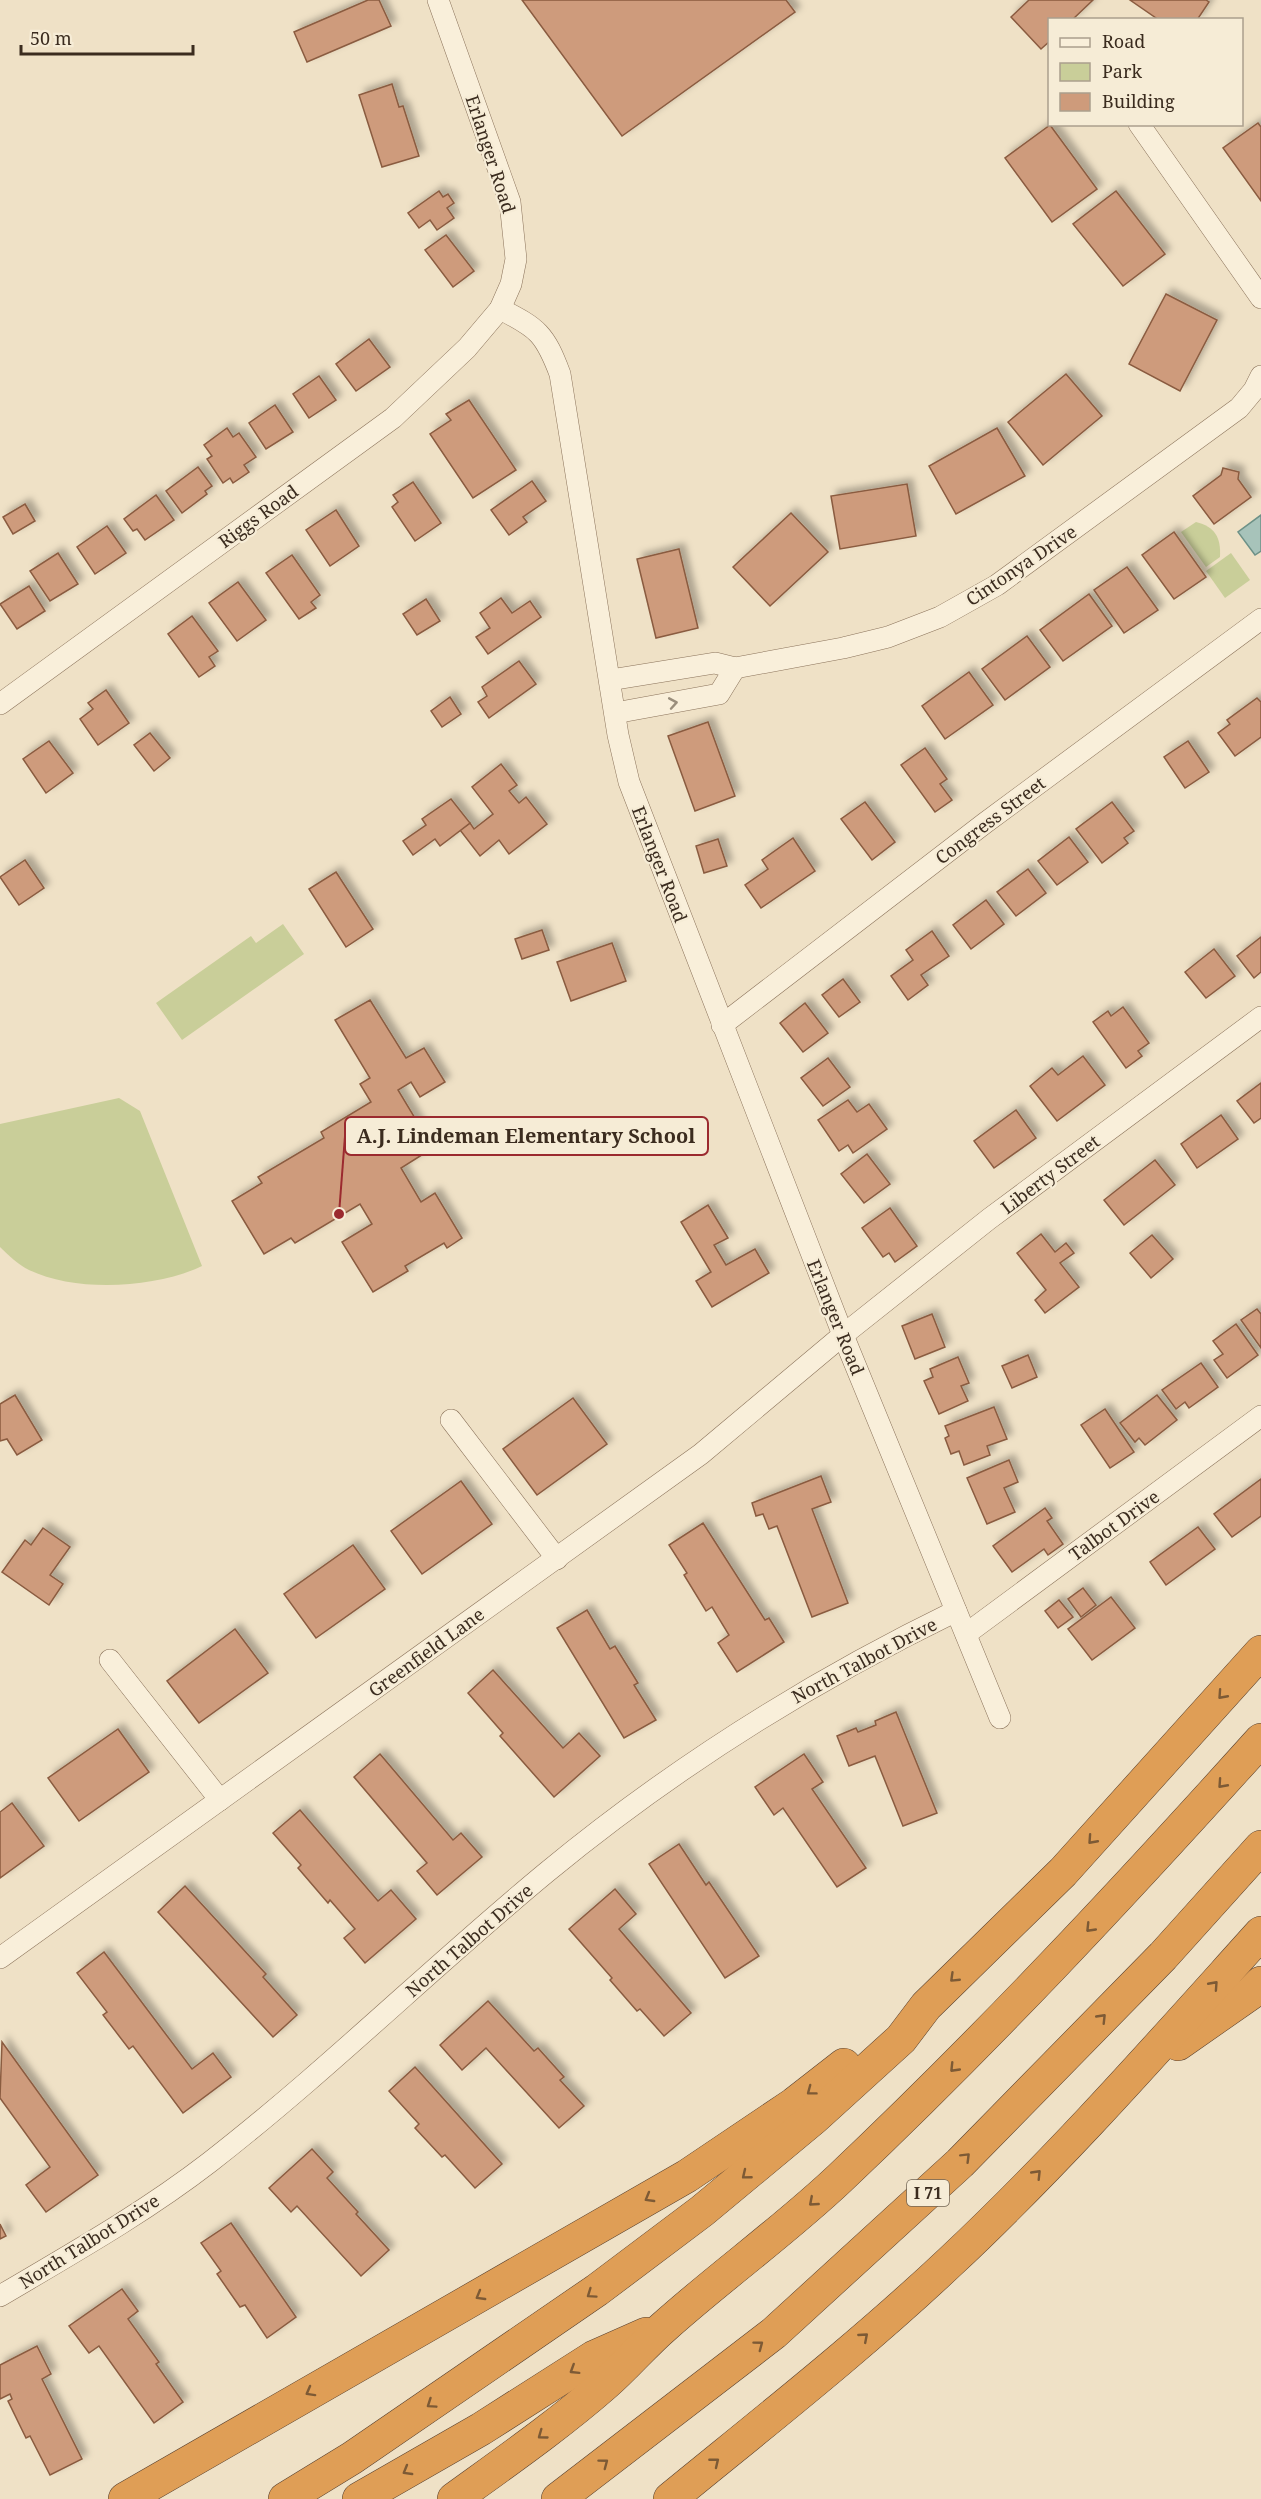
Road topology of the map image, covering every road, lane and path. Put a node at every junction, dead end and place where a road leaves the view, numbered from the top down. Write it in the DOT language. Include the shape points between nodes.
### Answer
graph roads {
  1 [pos="438,0"];
  2 [pos="1140,126"];
  3 [pos="1261,298"];
  4 [pos="500,309"];
  5 [pos="1261,376"];
  6 [pos="1261,619"];
  7 [pos="735,668"];
  8 [pos="610,680"];
  9 [pos="0,704"];
  10 [pos="615,713"];
  11 [pos="1261,1017"];
  12 [pos="722,1025"];
  13 [pos="843,1335"];
  14 [pos="1261,1416"];
  15 [pos="451,1420"];
  16 [pos="556,1558"];
  17 [pos="956,1611"];
  18 [pos="966,1634"];
  19 [pos="1261,1652"];
  20 [pos="110,1659"];
  21 [pos="1000,1718"];
  22 [pos="1261,1740"];
  23 [pos="219,1800"];
  24 [pos="1261,1847"];
  25 [pos="1261,1933"];
  26 [pos="0,1958"];
  27 [pos="1261,1983"];
  28 [pos="926,2006"];
  29 [pos="1132,2075"];
  30 [pos="0,2296"];
  31 [pos="664,2326"];
  32 [pos="124,2499"];
  33 [pos="285,2499"];
  34 [pos="359,2499"];
  35 [pos="454,2499"];
  36 [pos="558,2499"];
  37 [pos="670,2499"];
  1 -- 4 [label="street, Erlanger Road" via="510,202 516,259"];
  2 -- 3 [label="street"];
  4 -- 8 [label="street, Erlanger Road" via="537,331 548,344 560,374"];
  4 -- 9 [label="street, Riggs Road" via="467,348 393,418"];
  5 -- 7 [label="street, Cintonya Drive" via="1239,408 1006,579 964,604 888,637"];
  6 -- 12 [label="street, Congress Street" via="985,823"];
  7 -- 8 [label="street, Cintonya Drive" via="715,663"];
  10 -- 7 [label="street, one-way" via="719,694"];
  8 -- 10 [label="street, Erlanger Road"];
  10 -- 12 [label="street, Erlanger Road" via="629,783"];
  11 -- 13 [label="street, Liberty Street" via="989,1220"];
  12 -- 13 [label="street, Erlanger Road"];
  13 -- 16 [label="street, Greenfield Lane" via="701,1454"];
  13 -- 17 [label="street, Erlanger Road"];
  14 -- 18 [label="street, Talbot Drive"];
  15 -- 16 [label="street"];
  16 -- 23 [label="street, Greenfield Lane"];
  17 -- 18 [label="street, Erlanger Road"];
  17 -- 30 [label="street, North Talbot Drive" via="812,1686 692,1762 550,1869 210,2162 122,2223"];
  18 -- 21 [label="street, Erlanger Road"];
  19 -- 28 [label="highway, one-way" via="1063,1872"];
  20 -- 23 [label="street"];
  22 -- 31 [label="highway, one-way" via="1105,1913 940,2082 837,2181"];
  23 -- 26 [label="street, Greenfield Lane"];
  36 -- 24 [label="highway, I 71, one-way" via="774,2333 960,2163 1163,1956"];
  29 -- 25 [label="highway, one-way"];
  27 -- 29 [label="highway"];
  28 -- 32 [label="highway, one-way" via="794,2104 687,2176"];
  28 -- 33 [label="highway, one-way" via="901,2040 702,2211 597,2290"];
  37 -- 29 [label="highway, one-way" via="797,2396 949,2263"];
  31 -- 34 [label="highway, one-way" via="594,2357 481,2429"];
  31 -- 35 [label="highway, one-way" via="608,2383"];
}
